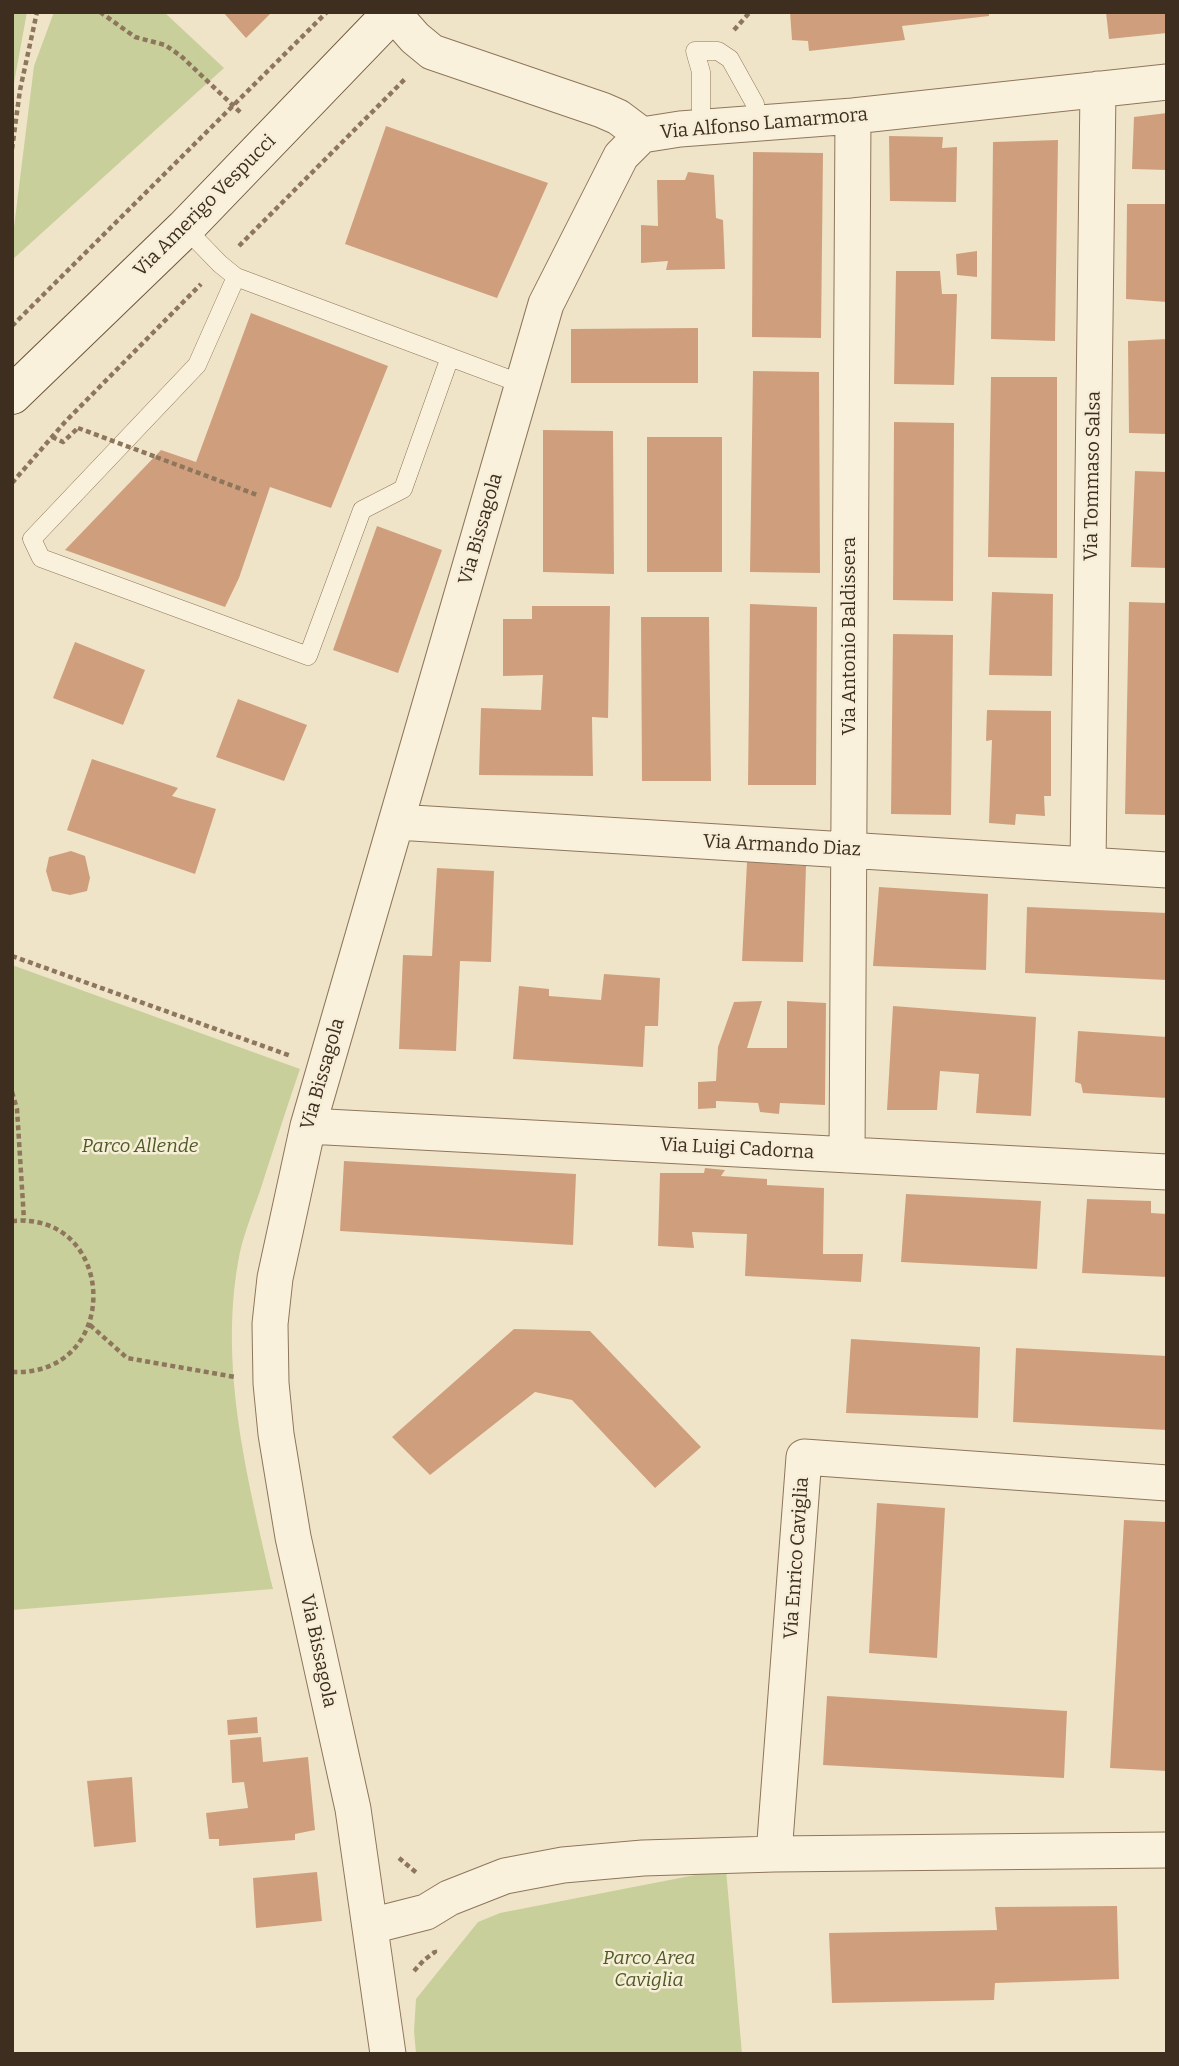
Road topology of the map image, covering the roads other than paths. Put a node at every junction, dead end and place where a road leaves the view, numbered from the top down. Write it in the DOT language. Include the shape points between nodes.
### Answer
graph roads {
  1 [pos="393,12"];
  2 [pos="1167,82"];
  3 [pos="1098,89"];
  4 [pos="853,116"];
  5 [pos="757,125"];
  6 [pos="701,128"];
  7 [pos="642,135"];
  8 [pos="185,228"];
  9 [pos="236,277"];
  10 [pos="450,357"];
  11 [pos="522,384"];
  12 [pos="12,395"];
  13 [pos="397,822"];
  14 [pos="849,850"];
  15 [pos="1088,864"];
  16 [pos="1167,870"];
  17 [pos="308,1125"];
  18 [pos="847,1155"];
  19 [pos="1167,1172"];
  20 [pos="1167,1483"];
  21 [pos="1167,1850"];
  22 [pos="774,1854"];
  23 [pos="371,1926"];
  24 [pos="388,2054"];
  1 -- 7 [label="street, Via Alfonso Lamarmora" via="432,52 603,110"];
  1 -- 8 [label="main road, Via Amerigo Vespucci"];
  2 -- 3 [label="street, Via Alfonso Lamarmora"];
  3 -- 4 [label="street, Via Alfonso Lamarmora"];
  3 -- 15 [label="street, Via Tommaso Salsa"];
  4 -- 5 [label="street, Via Alfonso Lamarmora"];
  4 -- 14 [label="street, Via Antonio Baldissera"];
  5 -- 6 [label="street, Via Alfonso Lamarmora"];
  5 -- 6 [label="lane" via="755,104 730,59 718,51 695,51 701,72"];
  6 -- 7 [label="street, Via Alfonso Lamarmora"];
  7 -- 11 [label="street, Via Bissagola" via="621,156 546,304"];
  8 -- 9 [label="lane"];
  8 -- 12 [label="main road, Via Amerigo Vespucci"];
  9 -- 10 [label="lane"];
  9 -- 10 [label="lane" via="197,365 32,539 41,558 308,656 362,510 403,489"];
  10 -- 11 [label="lane"];
  11 -- 13 [label="street, Via Bissagola"];
  13 -- 14 [label="street, Via Armando Diaz"];
  13 -- 17 [label="street, Via Bissagola"];
  14 -- 15 [label="street, Via Armando Diaz"];
  14 -- 18 [label="street, Via Antonio Baldissera"];
  15 -- 16 [label="street, Via Armando Diaz"];
  17 -- 18 [label="street, Via Luigi Cadorna"];
  17 -- 23 [label="street, Via Bissagola" via="275,1278 271,1383 293,1538 353,1809"];
  18 -- 19 [label="street, Via Luigi Cadorna"];
  20 -- 22 [label="street, Via Enrico Caviglia" via="804,1457"];
  21 -- 22 [label="street"];
  22 -- 23 [label="street" via="563,1865 505,1876 426,1912"];
  23 -- 24 [label="street, Via Bissagola"];
}
